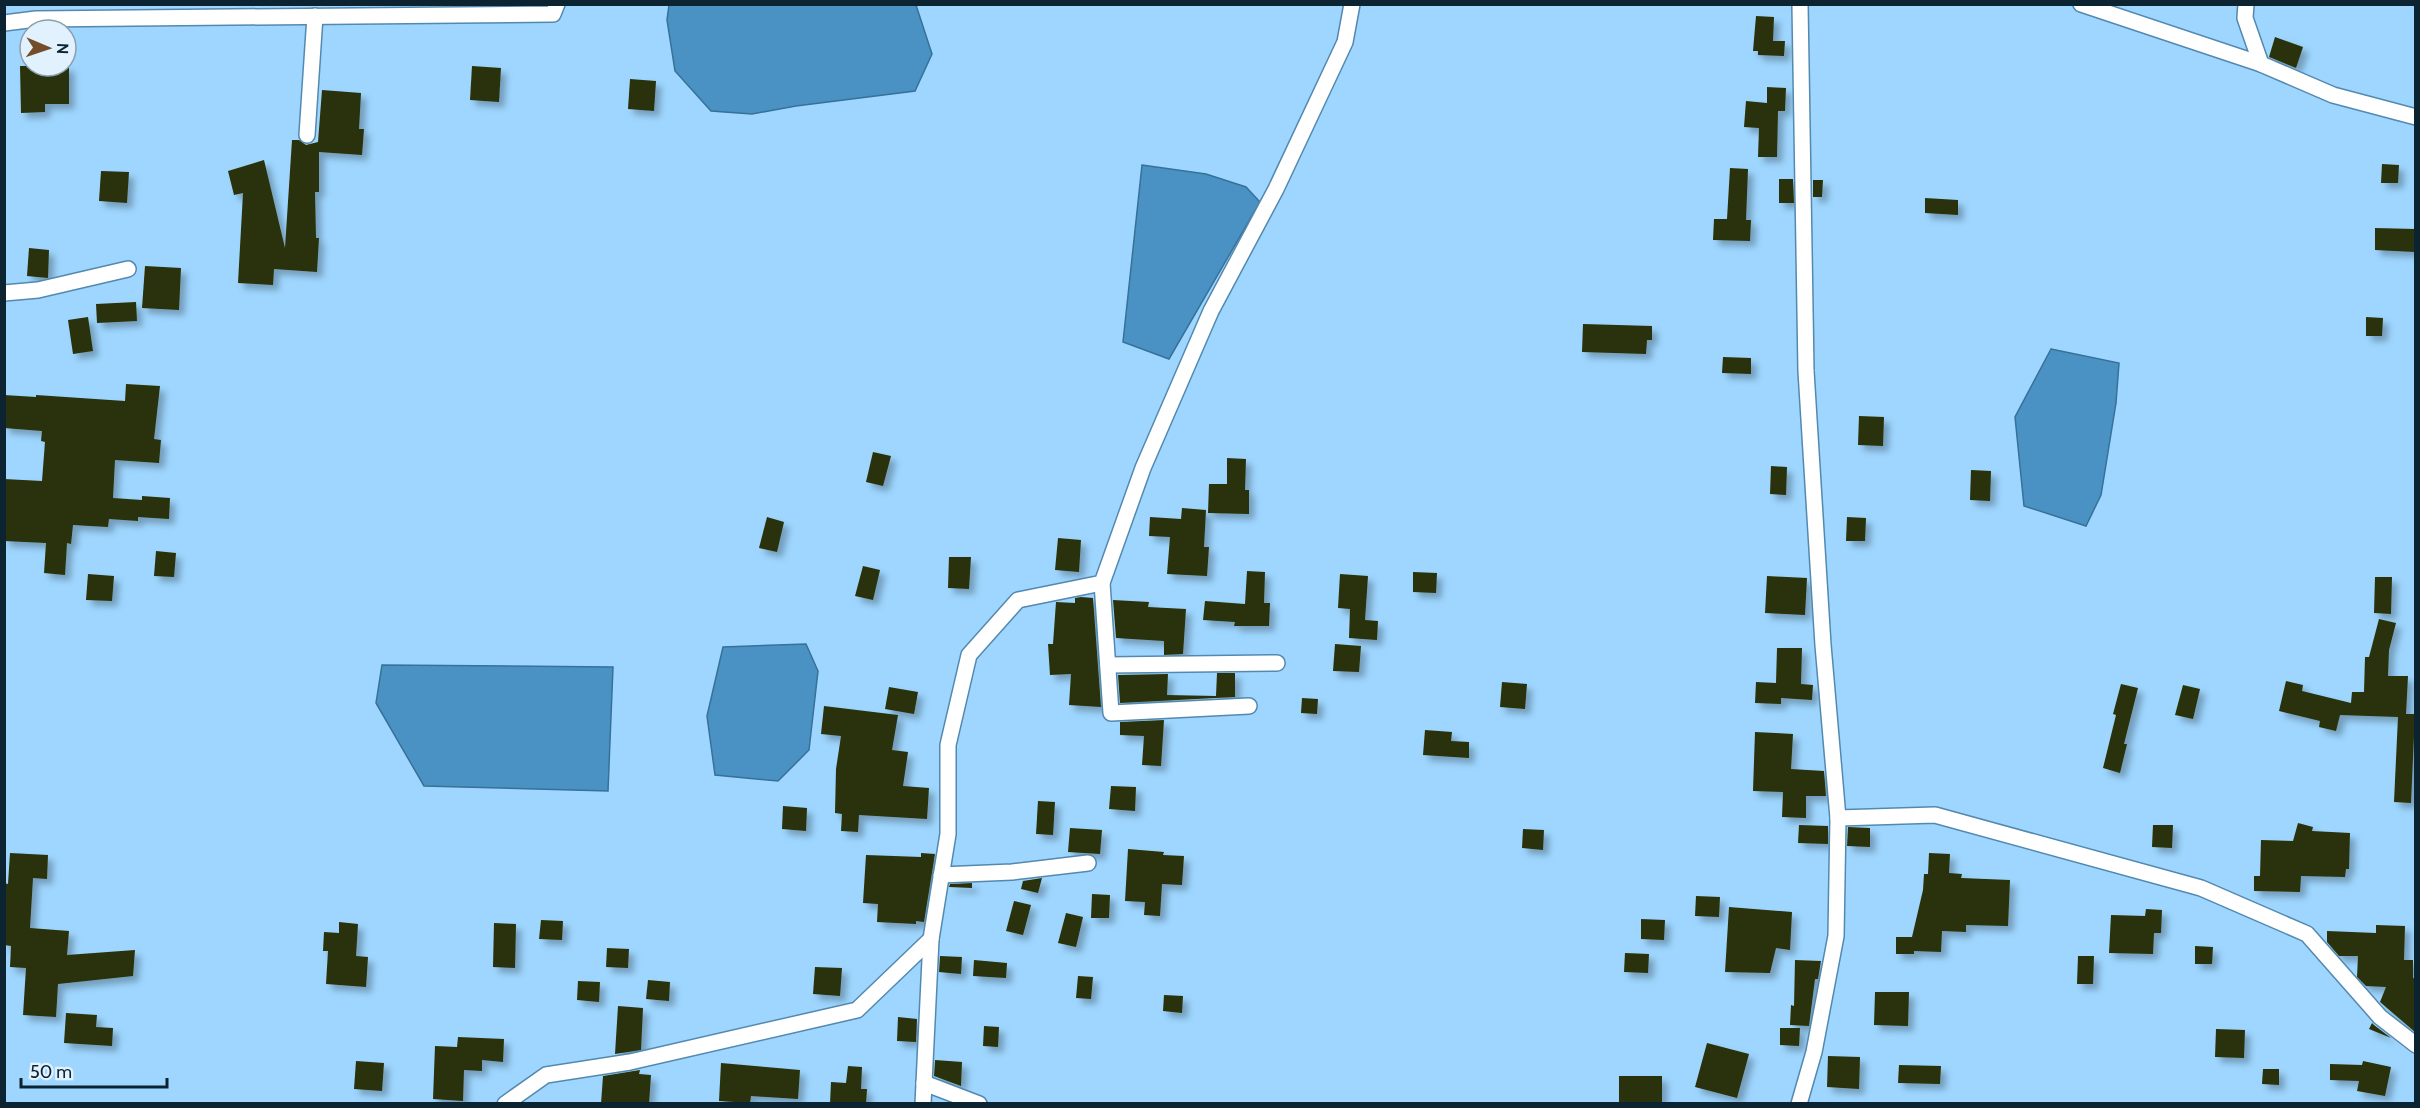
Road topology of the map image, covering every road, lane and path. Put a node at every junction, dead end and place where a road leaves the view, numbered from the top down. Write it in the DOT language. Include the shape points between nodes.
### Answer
graph roads {
  1 [pos="557,4"];
  2 [pos="1352,4"];
  3 [pos="1800,4"];
  4 [pos="2081,4"];
  5 [pos="2246,4"];
  6 [pos="377,10"];
  7 [pos="212,11"];
  8 [pos="56,12"];
  9 [pos="315,16"];
  10 [pos="4,23"];
  11 [pos="2261,64"];
  12 [pos="2415,117"];
  13 [pos="307,135"];
  14 [pos="128,269"];
  15 [pos="4,293"];
  16 [pos="1102,583"];
  17 [pos="1277,663"];
  18 [pos="1108,665"];
  19 [pos="1249,706"];
  20 [pos="1838,818"];
  21 [pos="1088,863"];
  22 [pos="942,875"];
  23 [pos="931,939"];
  24 [pos="2415,1045"];
  25 [pos="924,1083"];
  26 [pos="505,1104"];
  27 [pos="922,1104"];
  28 [pos="979,1104"];
  29 [pos="1799,1104"];
  1 -- 6 [label="street" via="552,14"];
  2 -- 16 [label="street" via="1345,42 1276,189 1211,311 1143,468"];
  3 -- 20 [label="street" via="1806,371"];
  4 -- 11 [label="street"];
  5 -- 11 [label="street" via="2245,18"];
  6 -- 9 [label="street"];
  7 -- 8 [label="street"];
  7 -- 9 [label="street"];
  8 -- 10 [label="street"];
  9 -- 13 [label="street"];
  11 -- 12 [label="street" via="2333,95"];
  14 -- 15 [label="street" via="38,290"];
  16 -- 18 [label="street"];
  16 -- 22 [label="street" via="1018,600 969,655 948,745 948,834"];
  17 -- 18 [label="street"];
  18 -- 19 [label="street" via="1111,713"];
  20 -- 24 [label="street" via="1935,815 2201,888 2307,934 2380,1017"];
  20 -- 29 [label="street" via="1836,936 1814,1052"];
  21 -- 22 [label="street"];
  22 -- 23 [label="street"];
  23 -- 25 [label="street"];
  23 -- 26 [label="street" via="857,1010 630,1062 546,1075"];
  25 -- 27 [label="street"];
  25 -- 28 [label="street"];
}
